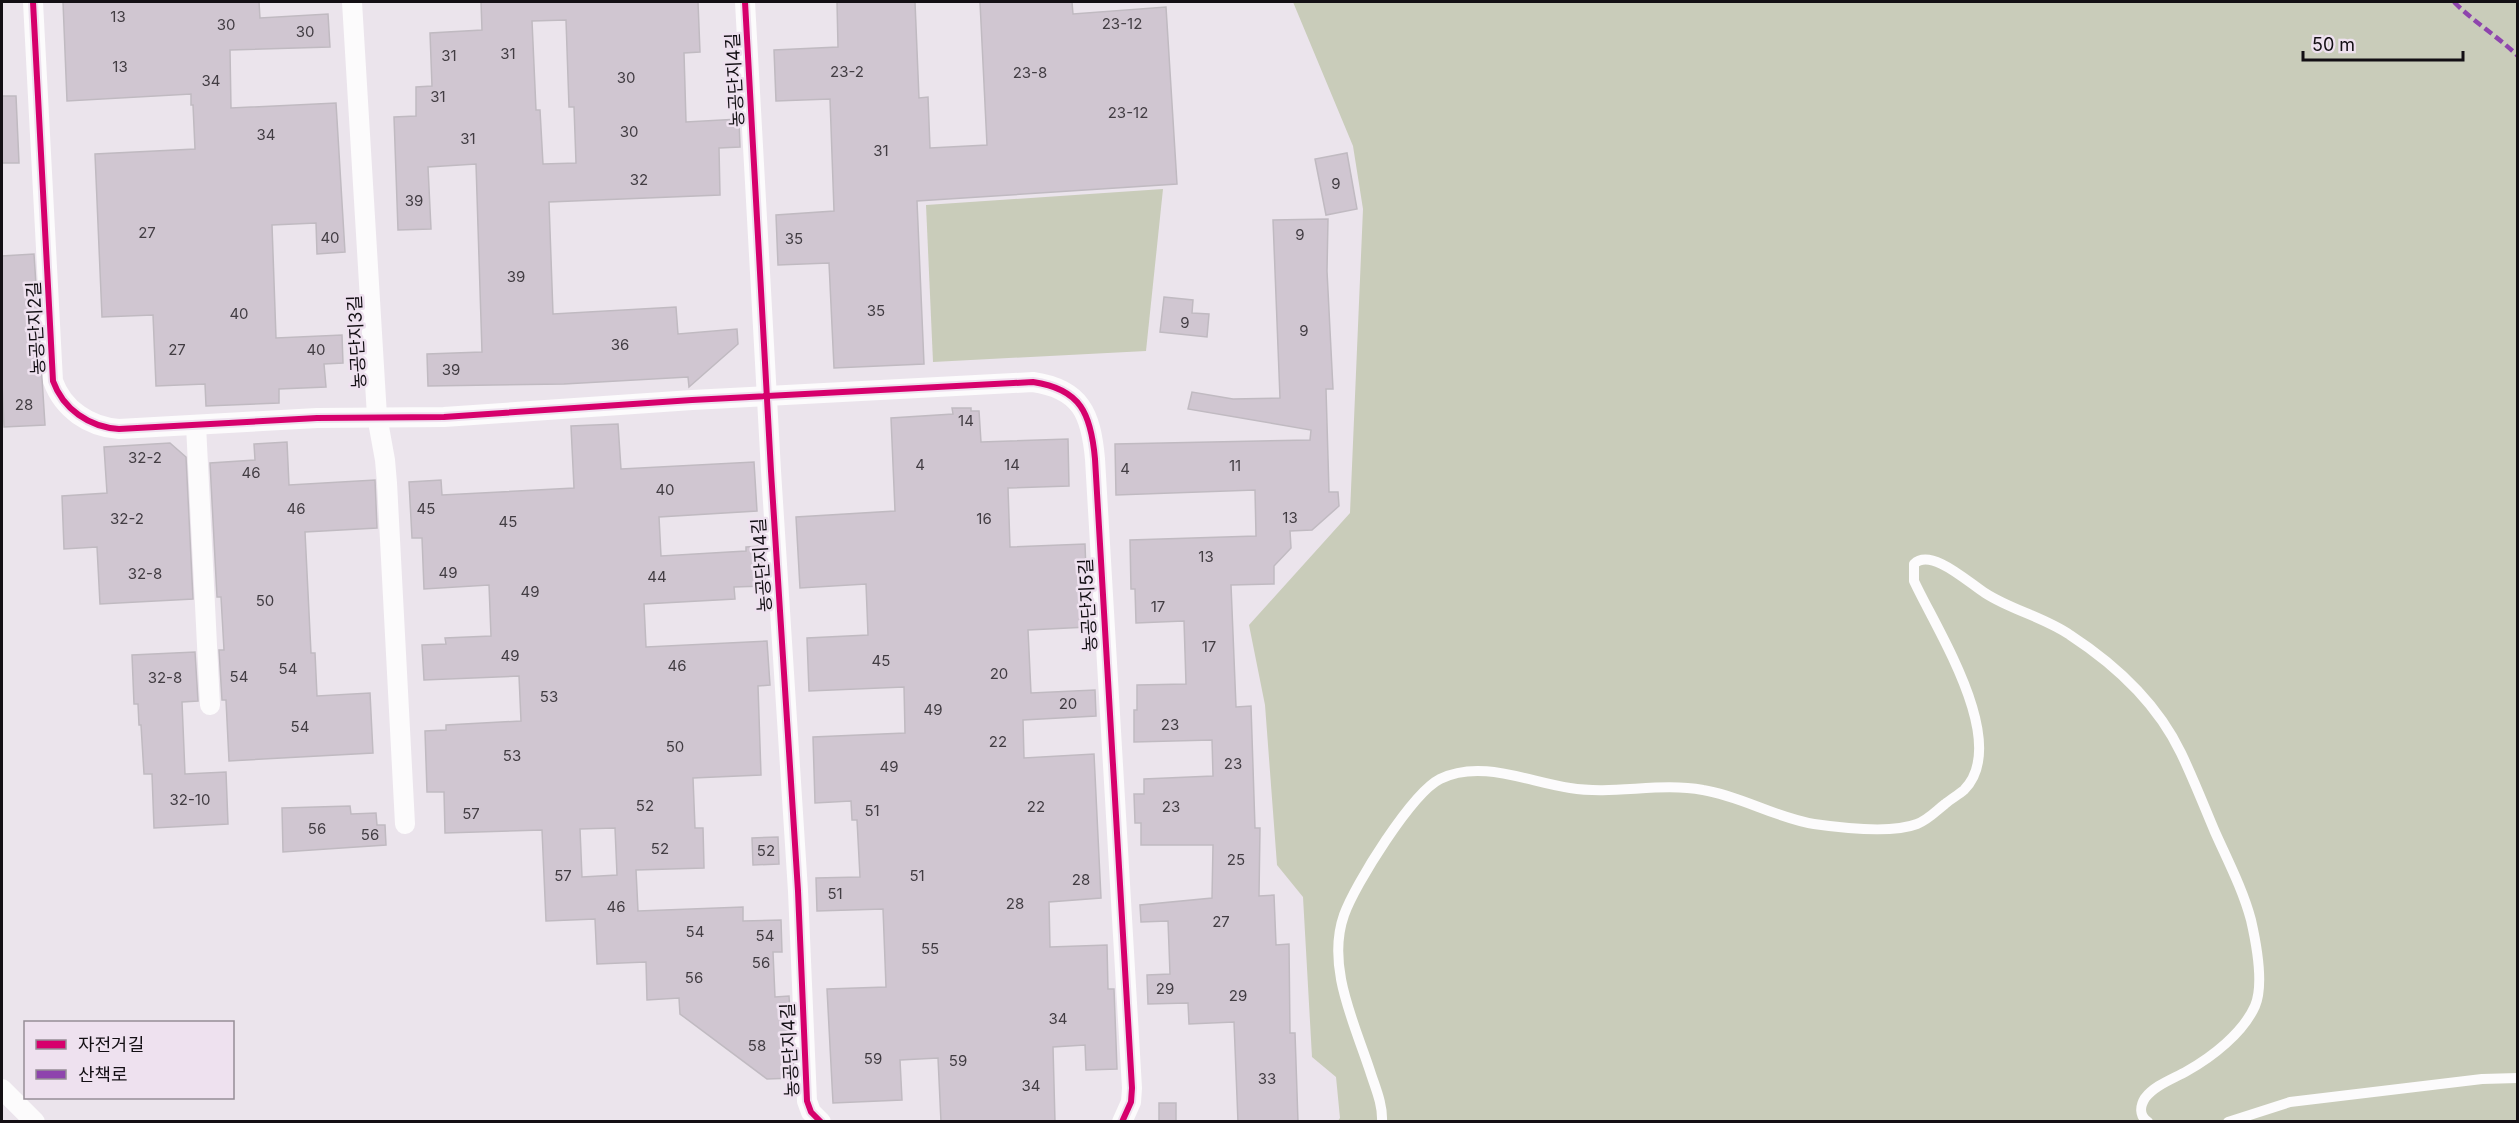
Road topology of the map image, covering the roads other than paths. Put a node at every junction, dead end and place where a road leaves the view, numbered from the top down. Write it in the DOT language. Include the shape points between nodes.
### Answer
graph roads {
  1 [pos="33,2"];
  2 [pos="352,2"];
  3 [pos="745,2"];
  4 [pos="768,396"];
  5 [pos="377,416"];
  6 [pos="196,425"];
  7 [pos="210,705"];
  8 [pos="405,824"];
  9 [pos="2517,1078"];
  10 [pos="2,1089"];
  11 [pos="35,1122"];
  12 [pos="821,1122"];
  13 [pos="1122,1122"];
  14 [pos="1382,1122"];
  15 [pos="2148,1122"];
  16 [pos="2228,1122"];
  1 -- 6 [label="street, 농공단지2길" via="53,381 76,413 108,428"];
  2 -- 5 [label="street, 농공단지3길"];
  3 -- 4 [label="street, 농공단지4길"];
  4 -- 5 [label="street, 농공단지5길" via="444,417"];
  4 -- 12 [label="street, 농공단지4길" via="807,1101"];
  4 -- 13 [label="street, 농공단지5길" via="1033,382 1070,395 1088,418 1095,459 1132,1088"];
  5 -- 6 [label="street, 농공단지2길"];
  5 -- 8 [label="street, 농공단지3길" via="387,483"];
  6 -- 7 [label="street"];
  9 -- 16 [label="lane" via="2289,1102"];
  10 -- 11 [label="street"];
  14 -- 15 [label="lane" via="1344,990 1337,940 1354,894 1423,790 1459,772 1484,770 1575,789 1699,789 1811,823 1890,829 1920,823 1965,789 1979,749 1969,696 1914,581 1914,564 1924,559 1948,567 1987,594 2068,633 2128,679 2153,708 2180,751 2239,887 2256,949 2256,1005 2234,1035 2144,1099 2140,1109"];
}
